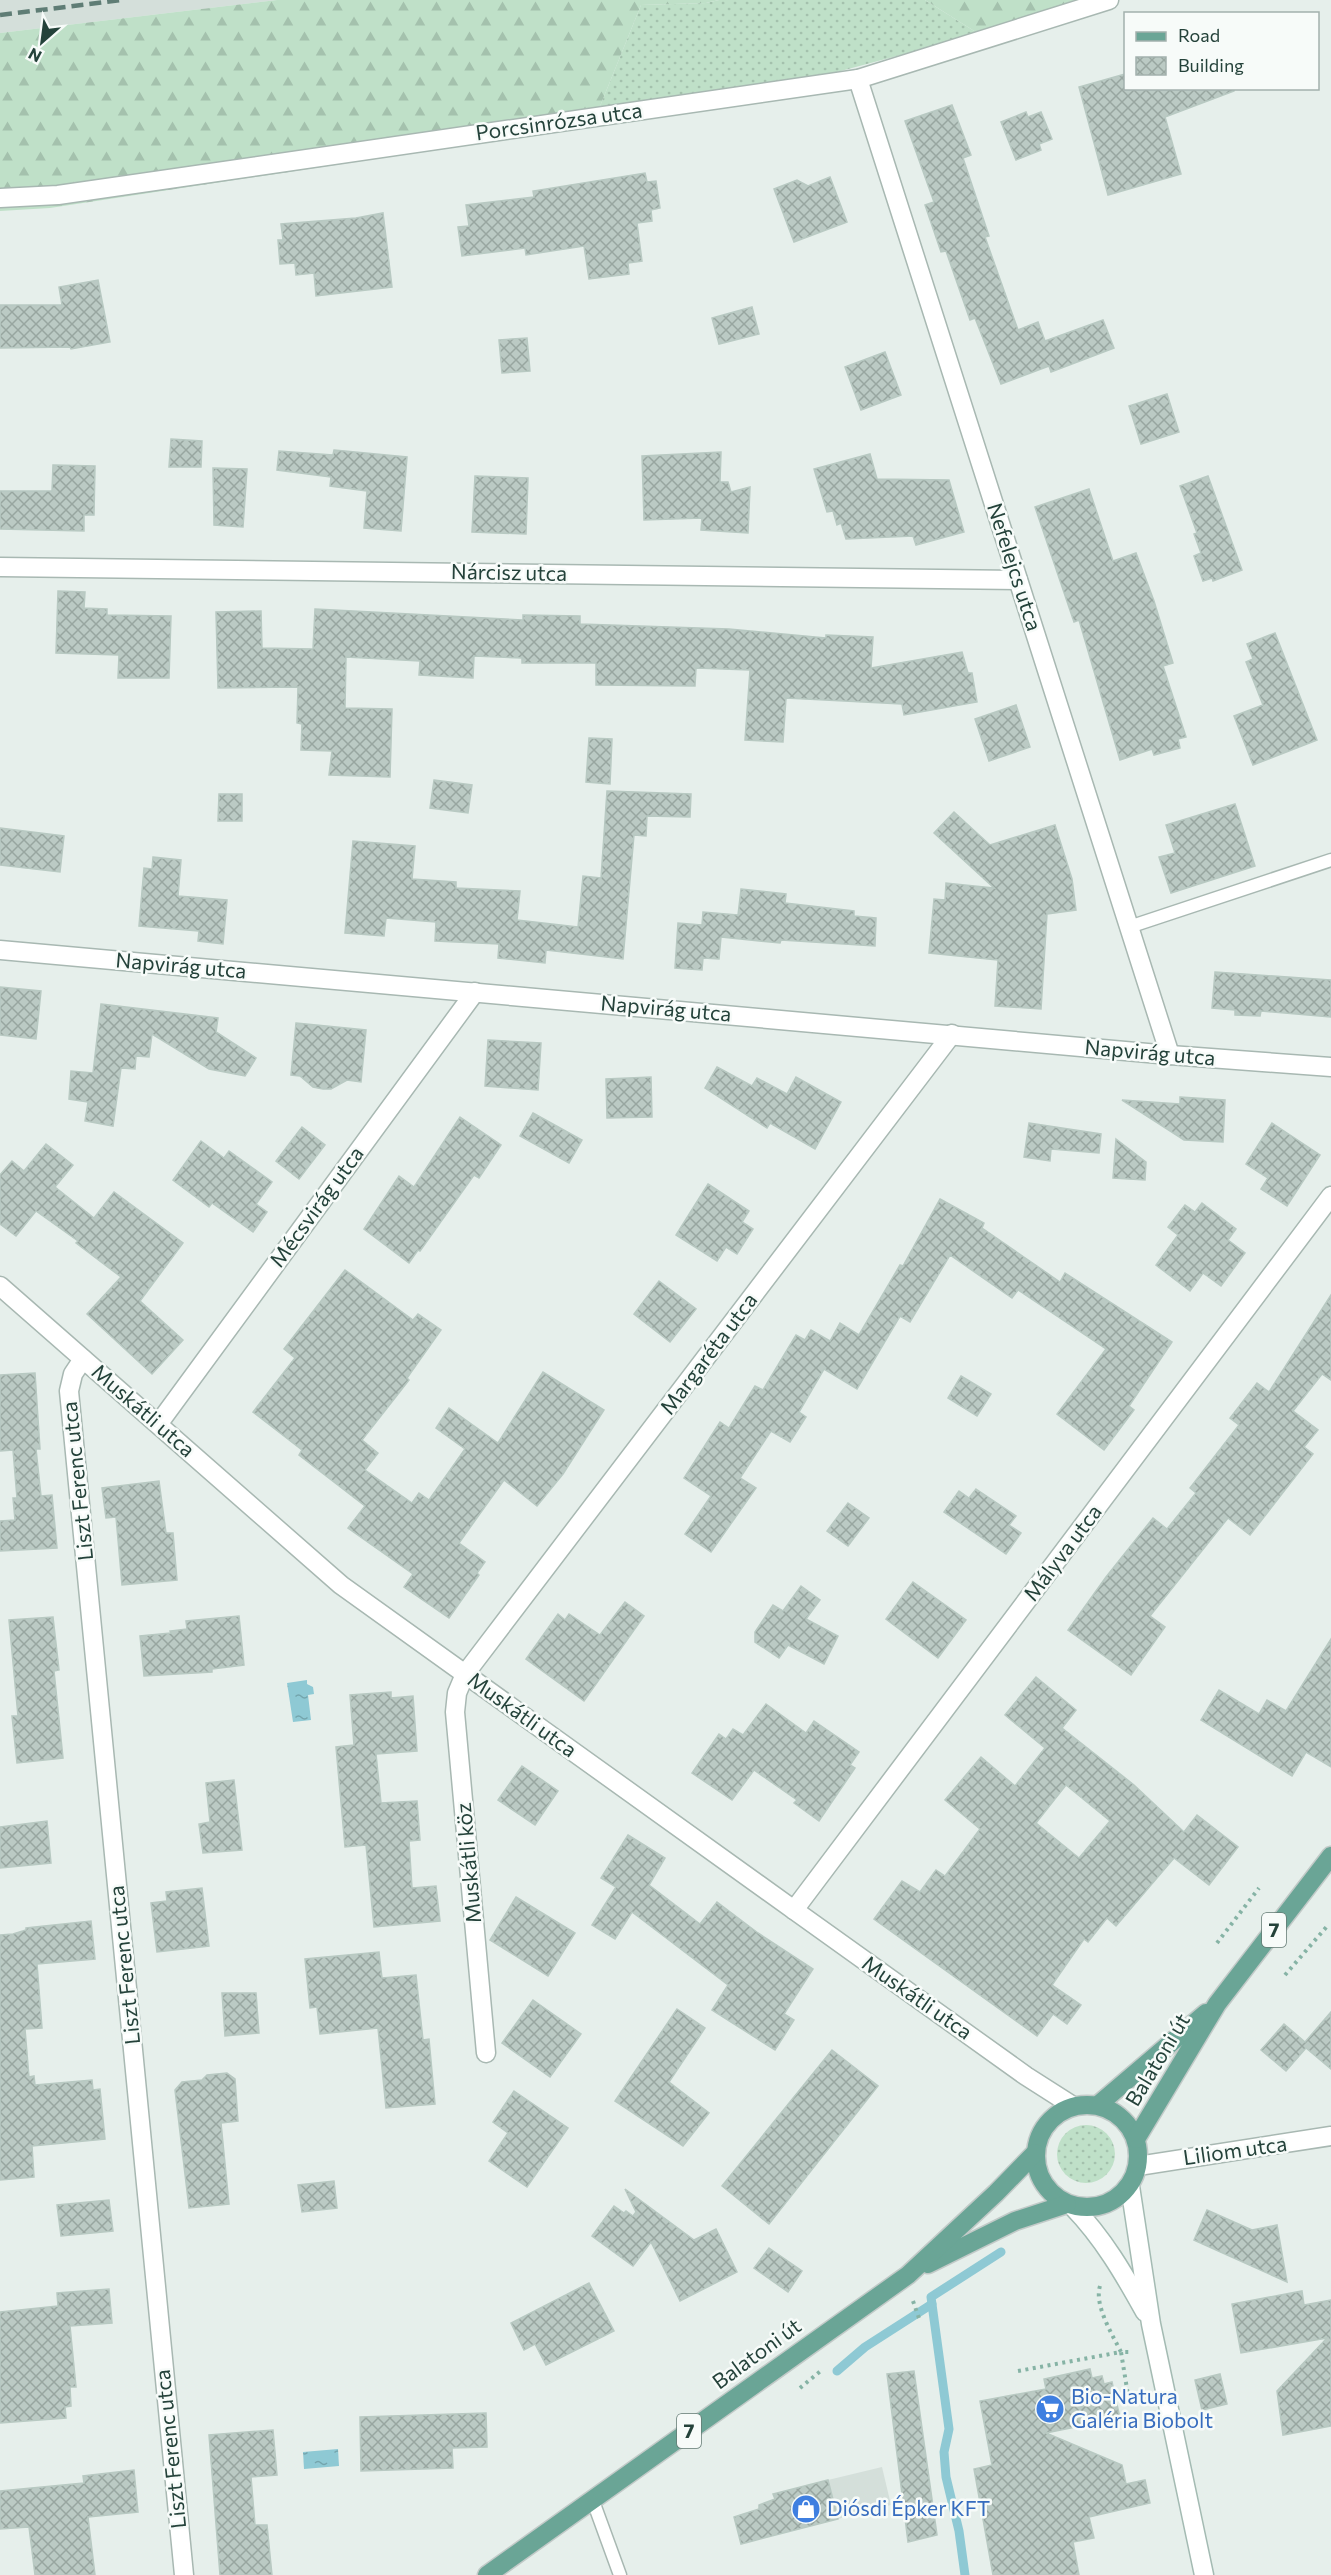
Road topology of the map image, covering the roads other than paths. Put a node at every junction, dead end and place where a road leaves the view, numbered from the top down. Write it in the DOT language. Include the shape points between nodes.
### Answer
graph roads {
  1 [pos="1109,0"];
  2 [pos="858,79"];
  3 [pos="0,198"];
  4 [pos="0,567"];
  5 [pos="1018,580"];
  6 [pos="1331,860"];
  7 [pos="1129,927"];
  8 [pos="0,950"];
  9 [pos="475,992"];
  10 [pos="952,1034"];
  11 [pos="1170,1055"];
  12 [pos="1331,1067"];
  13 [pos="1331,1196"];
  14 [pos="0,1286"];
  15 [pos="83,1359"];
  16 [pos="159,1423"];
  17 [pos="465,1674"];
  18 [pos="1331,1856"];
  19 [pos="794,1910"];
  20 [pos="1217,2004"];
  21 [pos="486,2053"];
  22 [pos="1098,2105"];
  23 [pos="1073,2106"];
  24 [pos="1331,2136"];
  25 [pos="1136,2139"];
  26 [pos="1035,2153"];
  27 [pos="1138,2166"];
  28 [pos="1130,2186"];
  29 [pos="1070,2205"];
  30 [pos="908,2274"];
  31 [pos="1151,2324"];
  32 [pos="593,2501"];
  33 [pos="183,2575"];
  34 [pos="487,2575"];
  35 [pos="620,2575"];
  36 [pos="1204,2575"];
  1 -- 2 [label="street, Porcsinrózsa utca"];
  2 -- 3 [label="street, Porcsinrózsa utca" via="70,193"];
  2 -- 5 [label="street, Nefelejcs utca"];
  4 -- 5 [label="street, Nárcisz utca"];
  5 -- 7 [label="street, Nefelejcs utca"];
  6 -- 7 [label="lane"];
  7 -- 11 [label="street, Nefelejcs utca"];
  8 -- 9 [label="street, Napvirág utca"];
  9 -- 10 [label="street, Napvirág utca"];
  9 -- 16 [label="street, Mécsvirág utca"];
  10 -- 11 [label="street, Napvirág utca"];
  10 -- 17 [label="street, Margaréta utca"];
  11 -- 12 [label="street, Napvirág utca"];
  13 -- 19 [label="street, Mályva utca"];
  14 -- 15 [label="street, Muskátli utca"];
  15 -- 16 [label="street, Muskátli utca"];
  15 -- 33 [label="street, Liszt Ferenc utca" via="73,1374 69,1391"];
  16 -- 17 [label="street, Muskátli utca" via="342,1584"];
  17 -- 19 [label="street, Muskátli utca"];
  17 -- 21 [label="street, Muskátli köz" via="455,1712"];
  18 -- 20 [label="main road, Balatoni út / 7"];
  19 -- 23 [label="street, Muskátli utca"];
  20 -- 22 [label="main road, Balatoni út / 7"];
  20 -- 25 [label="main road, Balatoni út / 7"];
  22 -- 23 [label="main road"];
  22 -- 25 [label="main road" via="1121,2117"];
  23 -- 26 [label="main road, 7" via="1054,2116 1041,2133"];
  24 -- 27 [label="street, Liliom utca"];
  25 -- 27 [label="main road"];
  26 -- 29 [label="main road" via="1037,2170 1048,2188"];
  26 -- 30 [label="main road, Balatoni út / 7"];
  27 -- 28 [label="main road"];
  28 -- 29 [label="main road, 7" via="1108,2204 1085,2209"];
  28 -- 31 [label="street"];
  29 -- 30 [label="main road, Balatoni út / 7" via="1015,2221"];
  29 -- 31 [label="street" via="1093,2228 1116,2261"];
  30 -- 32 [label="main road, Balatoni út / 7"];
  31 -- 36 [label="street"];
  32 -- 34 [label="main road, Balatoni út / 7"];
  32 -- 35 [label="lane"];
}
